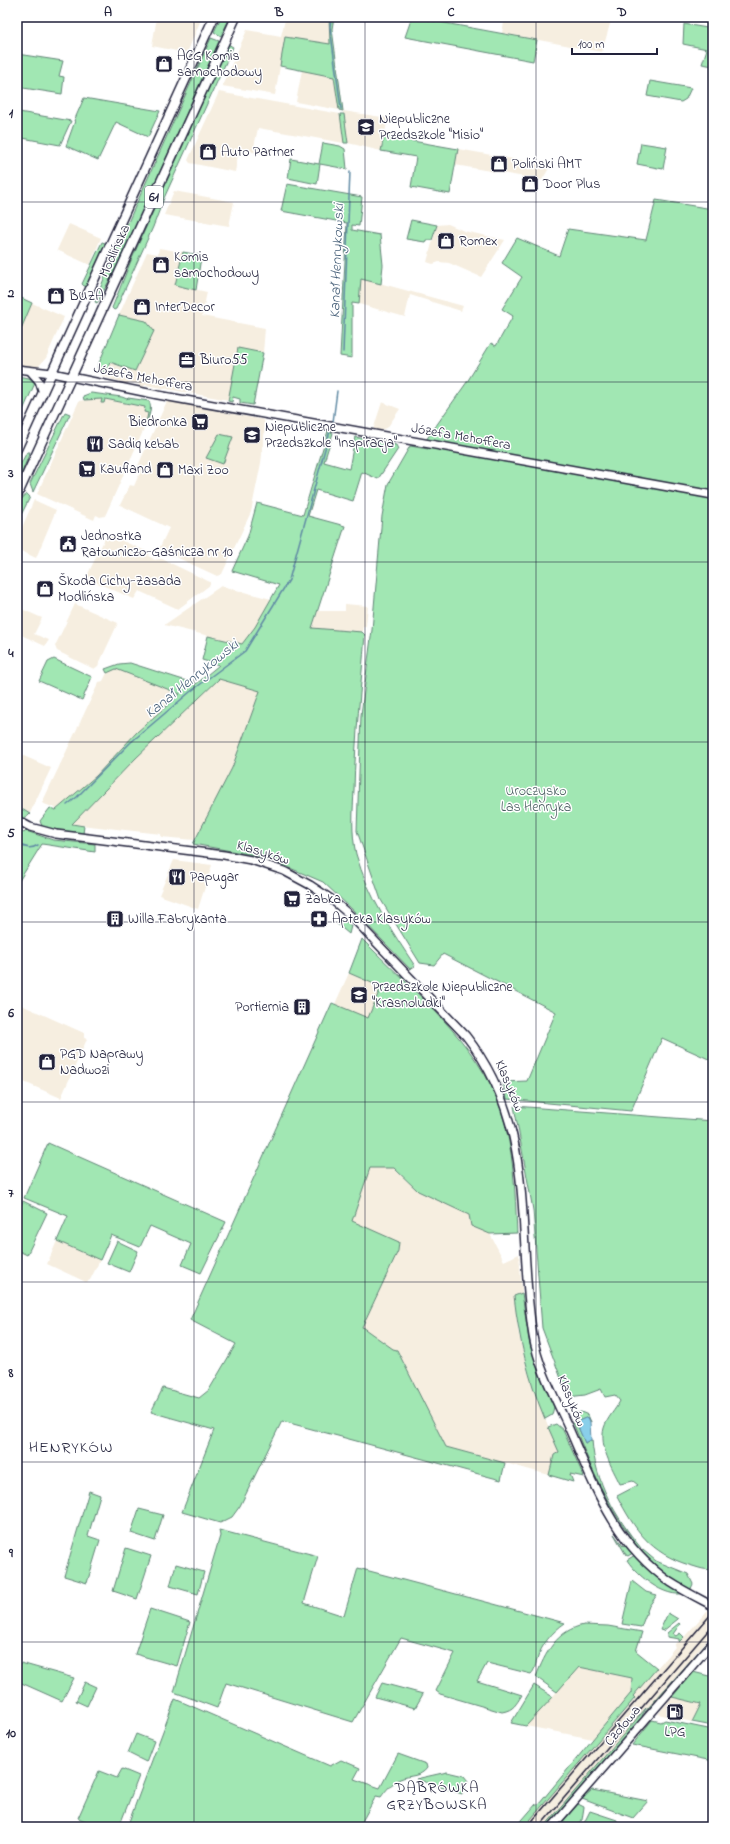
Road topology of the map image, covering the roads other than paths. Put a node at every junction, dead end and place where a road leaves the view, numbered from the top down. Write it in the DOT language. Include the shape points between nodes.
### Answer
graph roads {
  1 [pos="214,17"];
  2 [pos="236,17"];
  3 [pos="17,369"];
  4 [pos="31,372"];
  5 [pos="52,373"];
  6 [pos="71,377"];
  7 [pos="43,392"];
  8 [pos="17,449"];
  9 [pos="713,495"];
  10 [pos="17,496"];
  11 [pos="17,820"];
  12 [pos="713,1606"];
  13 [pos="713,1642"];
  14 [pos="552,1827"];
  1 -- 5 [label="main road, Modlińska / 61"];
  2 -- 6 [label="main road, Modlińska / 61"];
  3 -- 4 [label="street, Józefa Mehoffera"];
  4 -- 5 [label="street, Józefa Mehoffera"];
  4 -- 7 [label="street" via="39,381"];
  5 -- 6 [label="street, Józefa Mehoffera"];
  5 -- 7 [label="main road, Modlińska / 61"];
  6 -- 9 [label="street, Józefa Mehoffera"];
  6 -- 10 [label="main road, Modlińska / 61"];
  7 -- 8 [label="main road, Modlińska / 61"];
  11 -- 12 [label="street, Klasyków" via="30,827 56,834 237,858 293,875 324,894 351,916 466,1036 482,1056 495,1081 515,1143 532,1329 537,1350 598,1495 609,1517 645,1561 666,1579"];
  13 -- 14 [label="street, Czołowa"];
}
